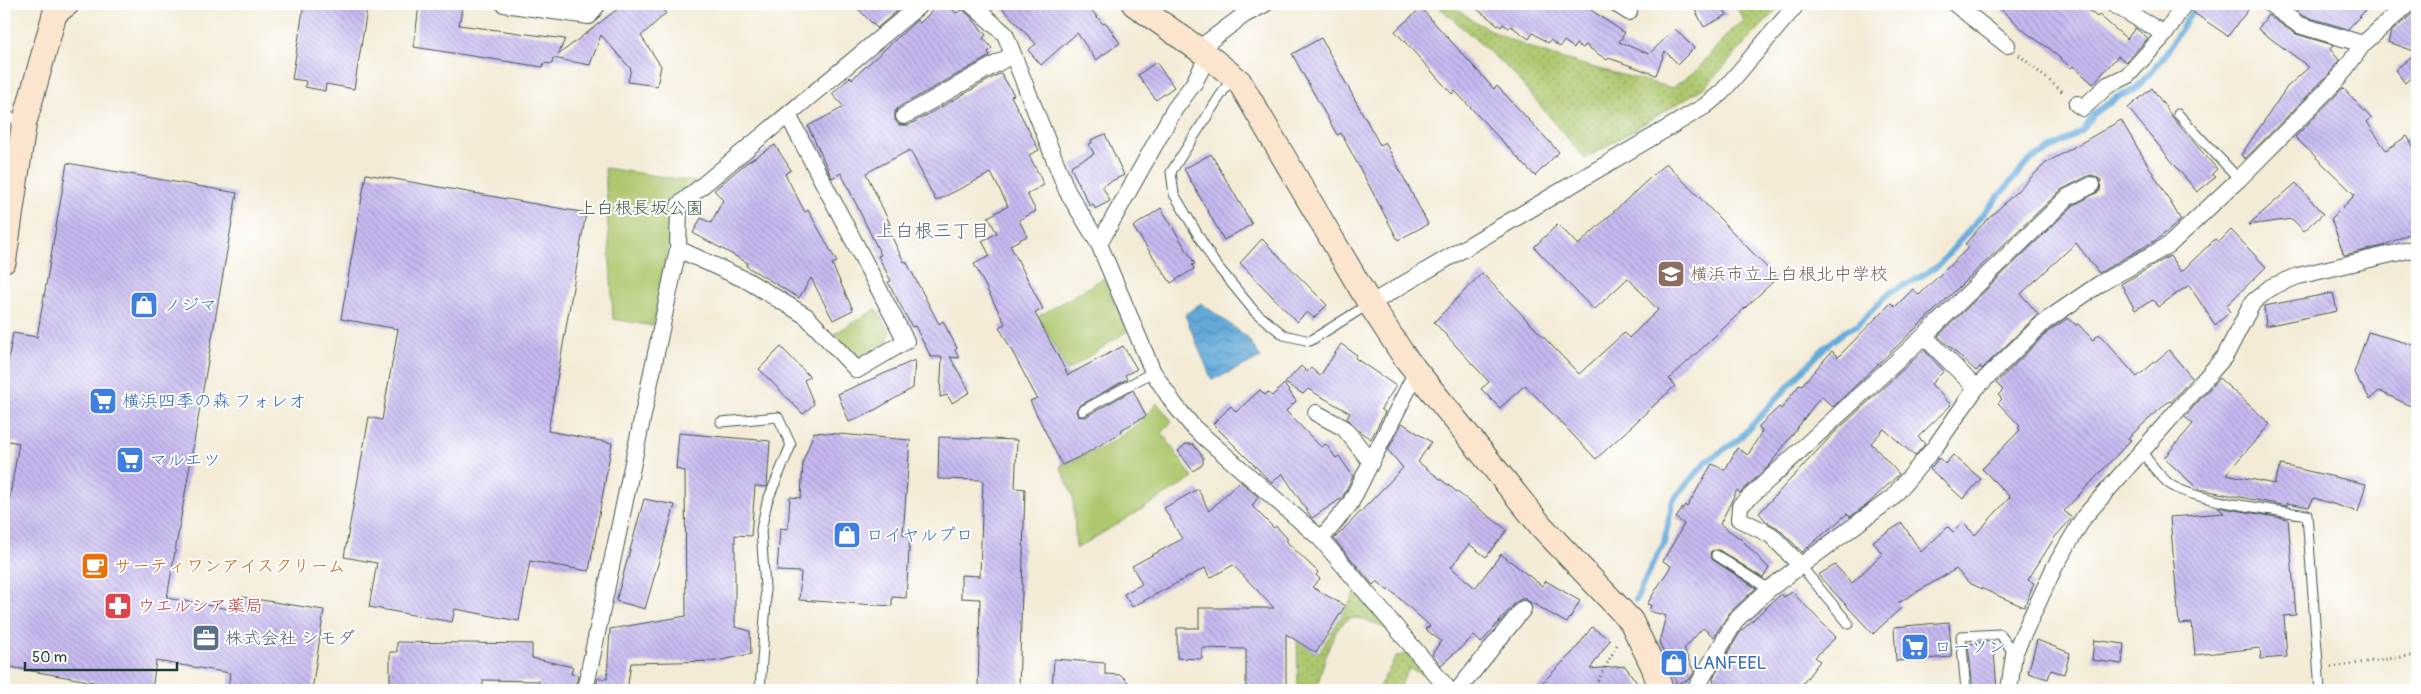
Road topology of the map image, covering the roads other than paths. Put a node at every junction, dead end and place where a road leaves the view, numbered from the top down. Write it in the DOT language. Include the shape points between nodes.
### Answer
graph roads {
  1 [pos="504,4"];
  2 [pos="598,4"];
  3 [pos="921,4"];
  4 [pos="971,4"];
  5 [pos="1134,4"];
  6 [pos="1265,4"];
  7 [pos="1796,4"];
  8 [pos="1955,4"];
  9 [pos="2113,4"];
  10 [pos="2184,4"];
  11 [pos="2270,4"];
  12 [pos="2408,4"];
  13 [pos="58,7"];
  14 [pos="2165,34"];
  15 [pos="2363,44"];
  16 [pos="2007,45"];
  17 [pos="1202,53"];
  18 [pos="1012,54"];
  19 [pos="1233,75"];
  20 [pos="2077,104"];
  21 [pos="2178,114"];
  22 [pos="788,115"];
  23 [pos="904,116"];
  24 [pos="14,119"];
  25 [pos="2239,179"];
  26 [pos="2092,185"];
  27 [pos="1100,244"];
  28 [pos="2417,248"];
  29 [pos="678,249"];
  30 [pos="4,261"];
  31 [pos="1370,304"];
  32 [pos="1924,336"];
  33 [pos="1153,372"];
  34 [pos="1416,373"];
  35 [pos="1976,388"];
  36 [pos="1082,411"];
  37 [pos="1316,413"];
  38 [pos="721,422"];
  39 [pos="2141,450"];
  40 [pos="1371,462"];
  41 [pos="1321,539"];
  42 [pos="1716,555"];
  43 [pos="1800,565"];
  44 [pos="1769,589"];
  45 [pos="1523,609"];
  46 [pos="1849,624"];
  47 [pos="2014,654"];
  48 [pos="585,690"];
  49 [pos="760,690"];
  50 [pos="1449,690"];
  51 [pos="1458,690"];
  52 [pos="1661,690"];
  53 [pos="1695,690"];
  54 [pos="1966,690"];
  55 [pos="2009,690"];
  56 [pos="2320,690"];
  1 -- 2 [label="street" via="589,16"];
  3 -- 22 [label="street"];
  4 -- 18 [label="street" via="1005,34"];
  5 -- 17 [label="street"];
  6 -- 17 [label="street" via="1244,16"];
  7 -- 31 [label="street" via="1722,92 1705,106"];
  8 -- 16 [label="street"];
  9 -- 14 [label="street"];
  10 -- 14 [label="street"];
  11 -- 15 [label="street" via="2300,25"];
  12 -- 15 [label="street"];
  13 -- 24 [label="street"];
  14 -- 20 [label="street" via="2127,76 2108,85 2083,108"];
  15 -- 25 [label="street" via="2338,79"];
  17 -- 19 [label="street"];
  17 -- 27 [label="street" via="1194,83 1174,110"];
  18 -- 23 [label="street"];
  18 -- 27 [label="street" via="1067,190"];
  19 -- 31 [label="street"];
  19 -- 31 [label="lane" via="1170,172 1174,194 1214,262 1255,312 1284,335 1310,341"];
  21 -- 25 [label="lane"];
  22 -- 29 [label="street" via="679,205"];
  22 -- 29 [label="street" via="906,341 857,370 806,316 748,281"];
  24 -- 30 [label="street"];
  25 -- 35 [label="street" via="2168,244 2101,283 2044,322"];
  26 -- 32 [label="street" via="2068,197"];
  27 -- 33 [label="street"];
  28 -- 39 [label="street" via="2298,276 2271,287 2254,302 2225,356"];
  29 -- 48 [label="street"];
  31 -- 34 [label="street"];
  32 -- 35 [label="street"];
  32 -- 43 [label="street" via="1740,506 1739,520 1771,535"];
  33 -- 36 [label="lane"];
  33 -- 41 [label="street" via="1194,428"];
  34 -- 40 [label="street"];
  34 -- 52 [label="street" via="1541,526 1631,621"];
  35 -- 43 [label="street" via="1935,447 1892,498"];
  37 -- 40 [label="street" via="1344,428"];
  38 -- 49 [label="lane" via="778,417 791,445 767,502 761,530 766,602"];
  39 -- 47 [label="street" via="2084,517 2054,568"];
  39 -- 56 [label="lane" via="2154,470 2190,495 2307,516"];
  40 -- 41 [label="street" via="1350,504"];
  41 -- 50 [label="street"];
  42 -- 44 [label="lane"];
  43 -- 44 [label="street"];
  43 -- 46 [label="lane"];
  44 -- 53 [label="street" via="1736,620"];
  45 -- 51 [label="street"];
  47 -- 54 [label="lane" via="2000,634 1961,636"];
  47 -- 55 [label="street"];
}
